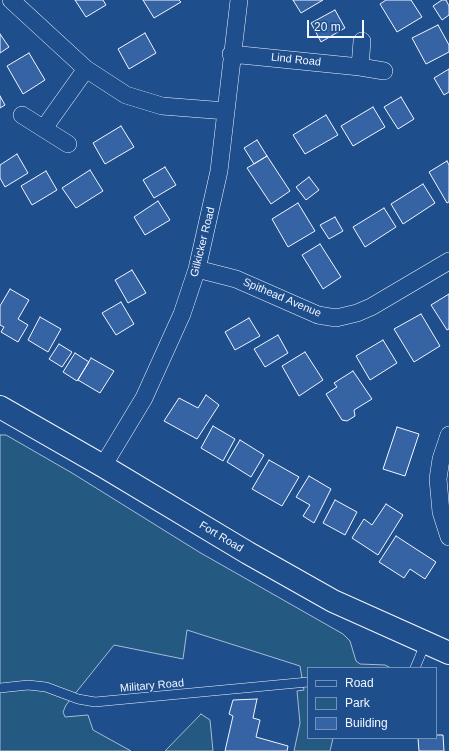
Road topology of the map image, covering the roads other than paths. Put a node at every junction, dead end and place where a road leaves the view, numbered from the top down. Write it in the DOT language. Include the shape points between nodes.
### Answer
graph roads {
  1 [pos="11,0"];
  2 [pos="239,0"];
  3 [pos="362,41"];
  4 [pos="232,54"];
  5 [pos="360,66"];
  6 [pos="86,69"];
  7 [pos="384,71"];
  8 [pos="226,111"];
  9 [pos="22,115"];
  10 [pos="44,128"];
  11 [pos="68,144"];
  12 [pos="449,261"];
  13 [pos="197,269"];
  14 [pos="0,407"];
  15 [pos="449,435"];
  16 [pos="103,466"];
  17 [pos="449,538"];
  18 [pos="424,644"];
  19 [pos="449,654"];
  20 [pos="415,667"];
  21 [pos="307,682"];
  22 [pos="0,688"];
  1 -- 6 [label="street"];
  2 -- 4 [label="street, Gilkicker Road"];
  3 -- 5 [label="street"];
  4 -- 5 [label="street, Lind Road"];
  4 -- 8 [label="street, Gilkicker Road"];
  5 -- 7 [label="street, Lind Road"];
  6 -- 8 [label="street" via="119,91 140,101 162,106"];
  6 -- 10 [label="street"];
  8 -- 13 [label="street, Gilkicker Road" via="219,171"];
  9 -- 10 [label="street"];
  10 -- 11 [label="street"];
  12 -- 13 [label="street, Spithead Avenue" via="371,307 336,318 318,315 236,279"];
  13 -- 16 [label="street, Gilkicker Road" via="182,314 144,398"];
  14 -- 16 [label="street, Fort Road"];
  15 -- 17 [label="street" via="441,459 438,480 441,512"];
  16 -- 18 [label="street, Fort Road" via="333,601"];
  18 -- 19 [label="street, Fort Road"];
  18 -- 20 [label="lane"];
  21 -- 22 [label="lane, Military Road" via="95,702 46,687"];
}
